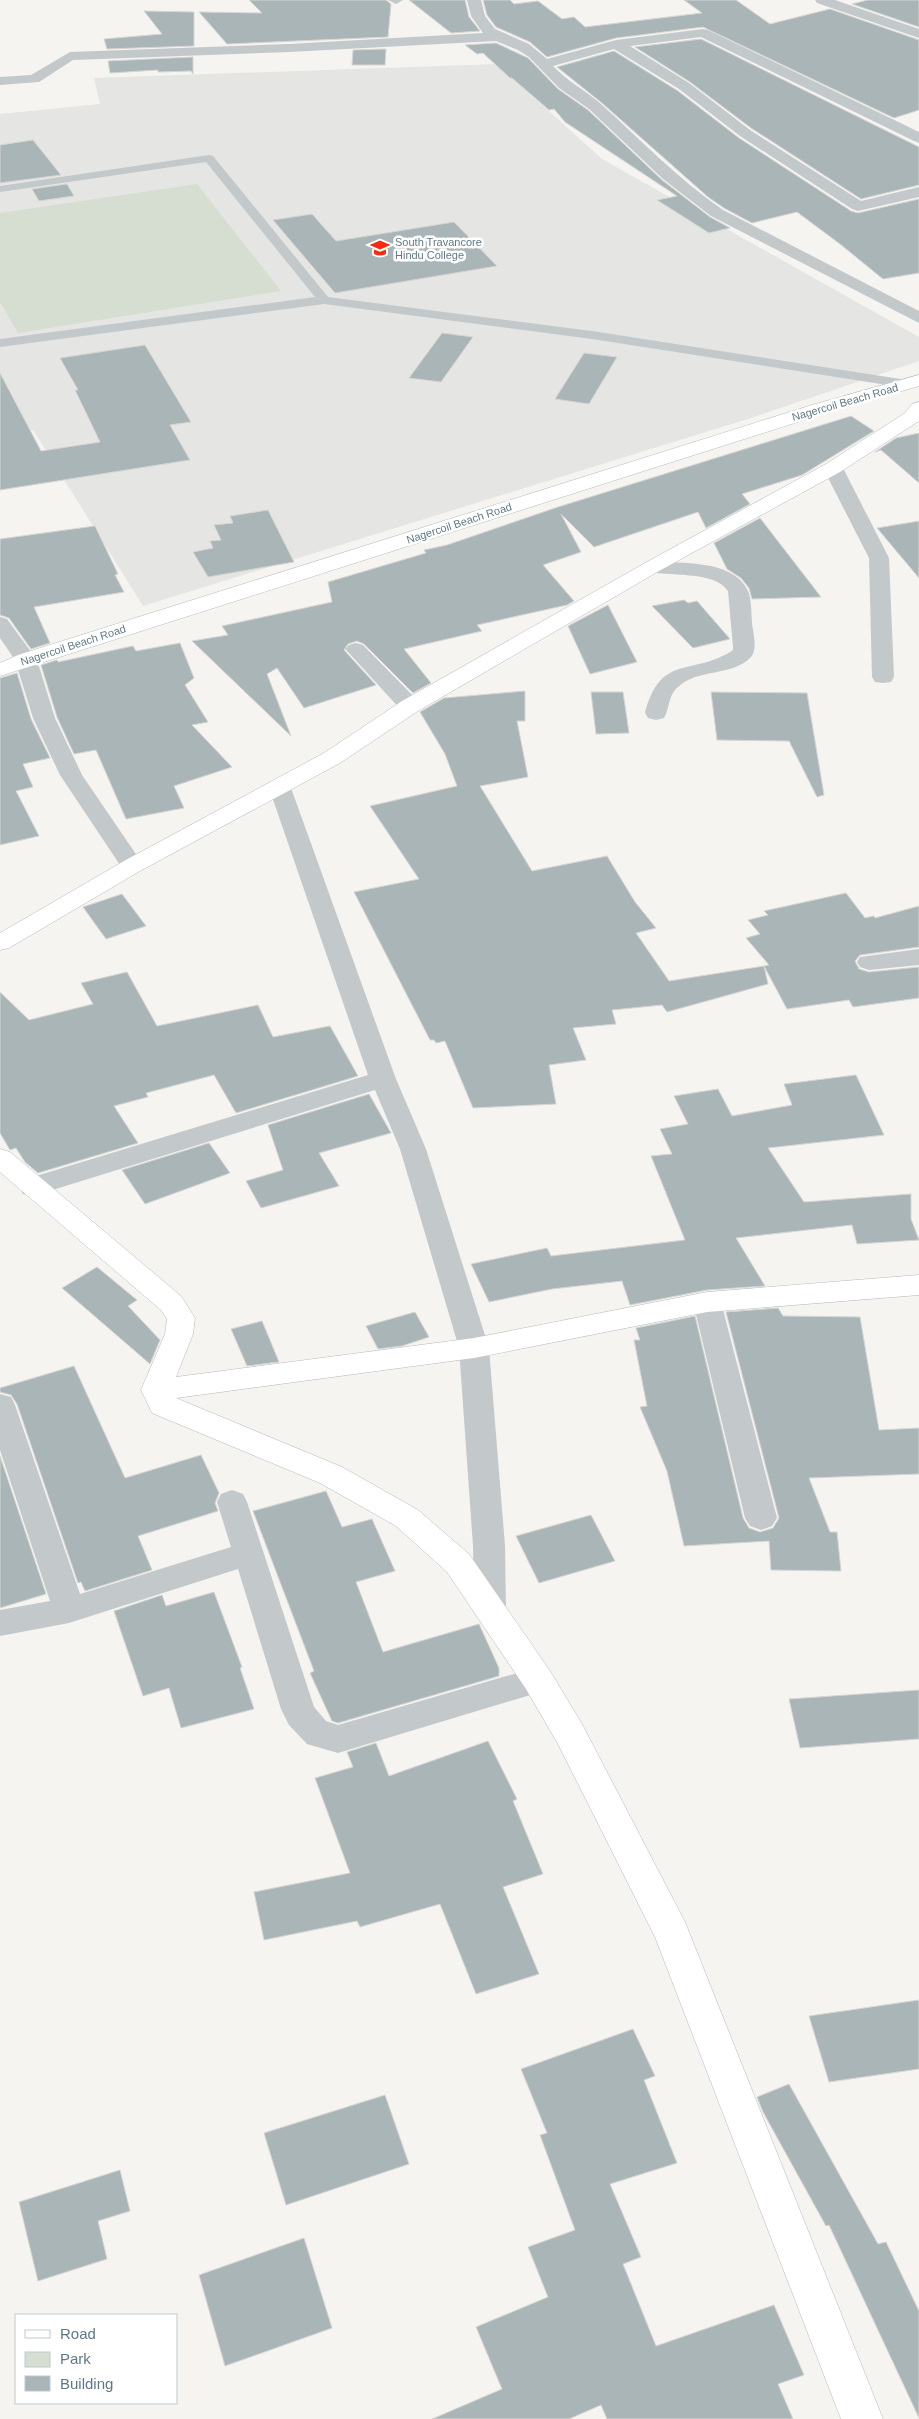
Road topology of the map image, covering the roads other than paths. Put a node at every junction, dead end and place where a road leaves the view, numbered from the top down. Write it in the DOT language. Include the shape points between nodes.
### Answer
graph roads {
  1 [pos="474,0"];
  2 [pos="822,0"];
  3 [pos="910,16"];
  4 [pos="876,20"];
  5 [pos="919,34"];
  6 [pos="496,37"];
  7 [pos="616,44"];
  8 [pos="543,64"];
  9 [pos="0,81"];
  10 [pos="919,138"];
  11 [pos="0,188"];
  12 [pos="919,192"];
  13 [pos="324,300"];
  14 [pos="919,318"];
  15 [pos="0,343"];
  16 [pos="913,382"];
  17 [pos="919,408"];
  18 [pos="833,468"];
  19 [pos="652,567"];
  20 [pos="0,623"];
  21 [pos="356,648"];
  22 [pos="26,660"];
  23 [pos="0,670"];
  24 [pos="883,677"];
  25 [pos="410,706"];
  26 [pos="656,713"];
  27 [pos="280,788"];
  28 [pos="132,866"];
  29 [pos="0,943"];
  30 [pos="919,956"];
  31 [pos="869,962"];
  32 [pos="384,1080"];
  33 [pos="0,1158"];
  34 [pos="34,1187"];
  35 [pos="919,1285"];
  36 [pos="707,1302"];
  37 [pos="474,1348"];
  38 [pos="156,1390"];
  39 [pos="0,1405"];
  40 [pos="232,1502"];
  41 [pos="761,1518"];
  42 [pos="249,1553"];
  43 [pos="490,1609"];
  44 [pos="69,1610"];
  45 [pos="0,1622"];
  46 [pos="538,1680"];
  47 [pos="862,2419"];
  1 -- 6 [label="street" via="480,24"];
  2 -- 4 [label="street"];
  3 -- 4 [label="street"];
  4 -- 5 [label="street"];
  6 -- 8 [label="street" via="527,49"];
  6 -- 9 [label="street" via="70,56 34,79"];
  7 -- 8 [label="street"];
  7 -- 10 [label="street" via="703,33"];
  7 -- 12 [label="street" via="684,86 745,133 858,206"];
  8 -- 14 [label="street" via="561,83 593,105 692,197"];
  11 -- 13 [label="lane" via="209,158"];
  13 -- 15 [label="lane"];
  13 -- 16 [label="lane"];
  16 -- 22 [label="street, Nagercoil Beach Road" via="819,408"];
  17 -- 18 [label="street" via="912,417"];
  18 -- 19 [label="street"];
  18 -- 24 [label="street" via="879,558"];
  19 -- 25 [label="street"];
  19 -- 26 [label="street" via="713,573 734,583 738,591 744,647 743,653 731,661 675,679 663,691"];
  20 -- 22 [label="street"];
  21 -- 25 [label="street"];
  22 -- 23 [label="street, Nagercoil Beach Road"];
  22 -- 28 [label="street" via="44,718 71,775"];
  25 -- 27 [label="street"];
  27 -- 28 [label="street"];
  27 -- 32 [label="street"];
  28 -- 29 [label="street"];
  30 -- 31 [label="street"];
  32 -- 34 [label="street"];
  32 -- 37 [label="street" via="413,1149"];
  33 -- 34 [label="street"];
  34 -- 38 [label="street" via="171,1303 181,1318 179,1334"];
  35 -- 36 [label="street"];
  36 -- 37 [label="street"];
  36 -- 41 [label="street"];
  37 -- 38 [label="street"];
  37 -- 43 [label="street" via="489,1546"];
  38 -- 43 [label="street" via="163,1405 331,1475 407,1518 458,1563"];
  39 -- 44 [label="street"];
  40 -- 42 [label="street"];
  42 -- 44 [label="street"];
  42 -- 46 [label="street" via="298,1709 308,1724 328,1739 338,1739"];
  43 -- 46 [label="street"];
  44 -- 45 [label="street"];
  46 -- 47 [label="street" via="570,1734 672,1933"];
}
